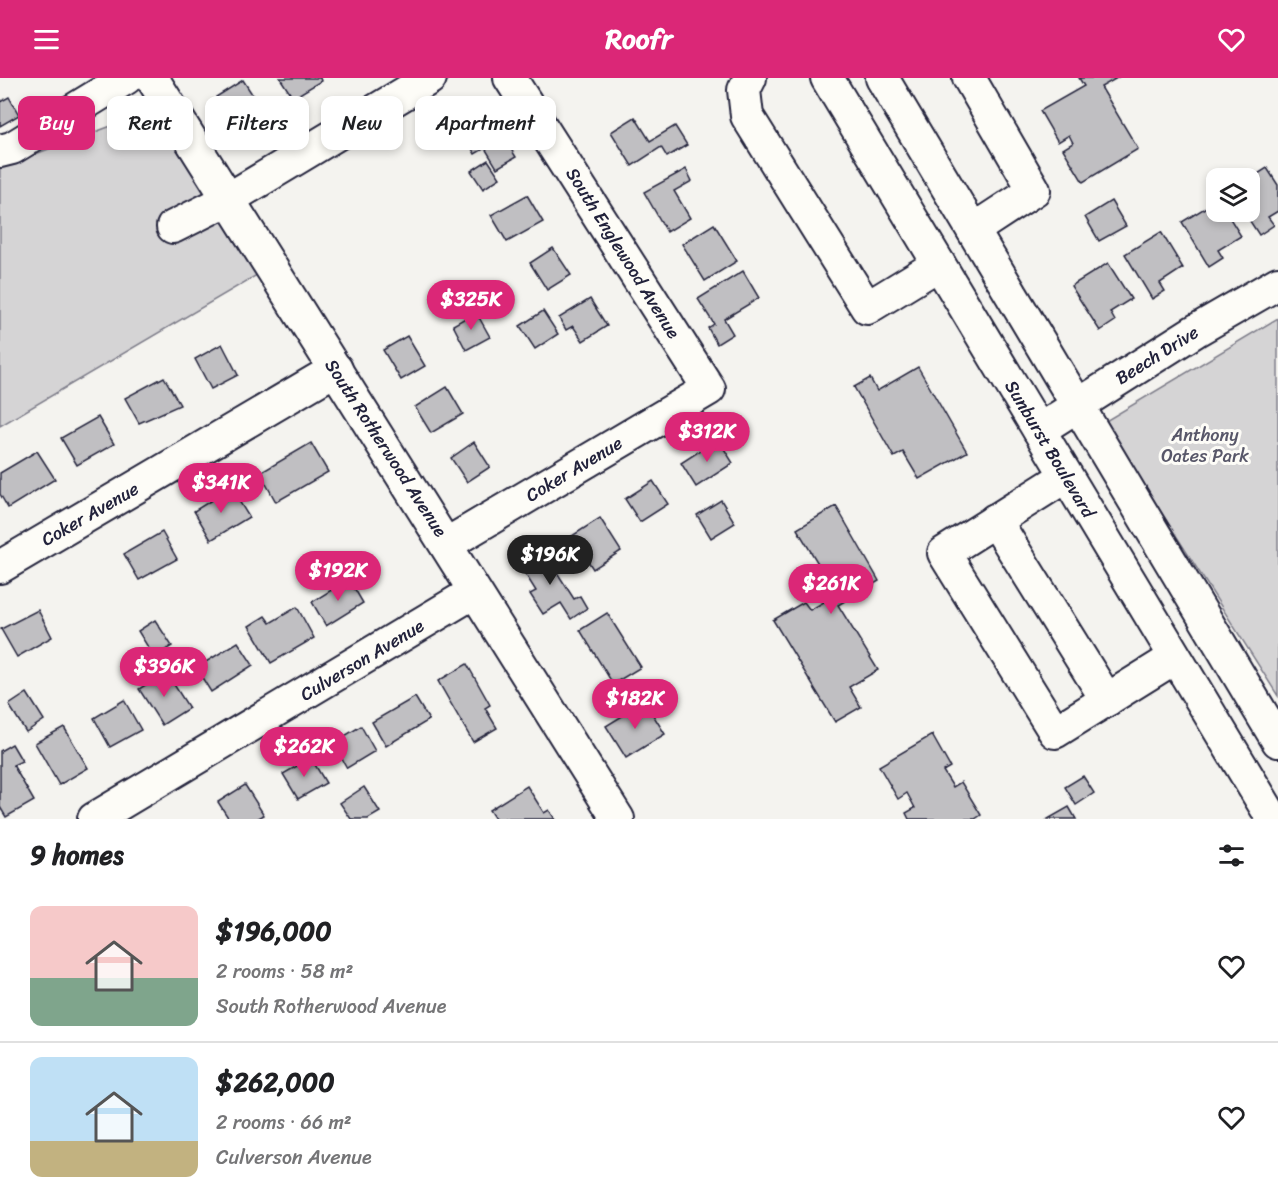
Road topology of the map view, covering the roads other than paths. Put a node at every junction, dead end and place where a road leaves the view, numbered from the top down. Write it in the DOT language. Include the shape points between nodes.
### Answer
graph roads {
  1 [pos="126,78"];
  2 [pos="152,78"];
  3 [pos="430,78"];
  4 [pos="510,78"];
  5 [pos="750,78"];
  6 [pos="827,78"];
  7 [pos="882,78"];
  8 [pos="969,78"];
  9 [pos="0,151"];
  10 [pos="227,200"];
  11 [pos="173,227"];
  12 [pos="973,230"];
  13 [pos="939,264"];
  14 [pos="1278,283"];
  15 [pos="336,369"];
  16 [pos="700,394"];
  17 [pos="1078,405"];
  18 [pos="1039,430"];
  19 [pos="1066,476"];
  20 [pos="995,520"];
  21 [pos="447,544"];
  22 [pos="0,567"];
  23 [pos="474,592"];
  24 [pos="1174,658"];
  25 [pos="1107,700"];
  26 [pos="1278,741"];
  27 [pos="94,819"];
  28 [pos="618,819"];
  29 [pos="1273,819"];
  1 -- 9 [label="street"];
  2 -- 10 [label="street, South Rotherwood Avenue"];
  3 -- 10 [label="street"];
  4 -- 16 [label="street, South Englewood Avenue" via="709,389"];
  5 -- 13 [label="street" via="744,90 747,116 867,308"];
  6 -- 13 [label="street, Sunburst Boulevard"];
  7 -- 12 [label="street"];
  8 -- 12 [label="street" via="1034,190"];
  10 -- 11 [label="street"];
  10 -- 15 [label="street, South Rotherwood Avenue"];
  12 -- 17 [label="street"];
  13 -- 18 [label="street, Sunburst Boulevard"];
  14 -- 17 [label="street, Beech Drive"];
  15 -- 21 [label="street, South Rotherwood Avenue"];
  15 -- 22 [label="street, Coker Avenue"];
  16 -- 21 [label="street, Coker Avenue"];
  17 -- 18 [label="street, Beech Drive"];
  17 -- 26 [label="street"];
  18 -- 19 [label="street, Sunburst Boulevard"];
  19 -- 20 [label="street"];
  19 -- 24 [label="street, Sunburst Boulevard"];
  20 -- 25 [label="street"];
  20 -- 25 [label="street" via="944,553 950,563 1056,732"];
  21 -- 23 [label="street, South Rotherwood Avenue"];
  23 -- 27 [label="street, Culverson Avenue"];
  23 -- 28 [label="street, South Rotherwood Avenue"];
  24 -- 25 [label="street"];
  24 -- 29 [label="street, Sunburst Boulevard"];
}
